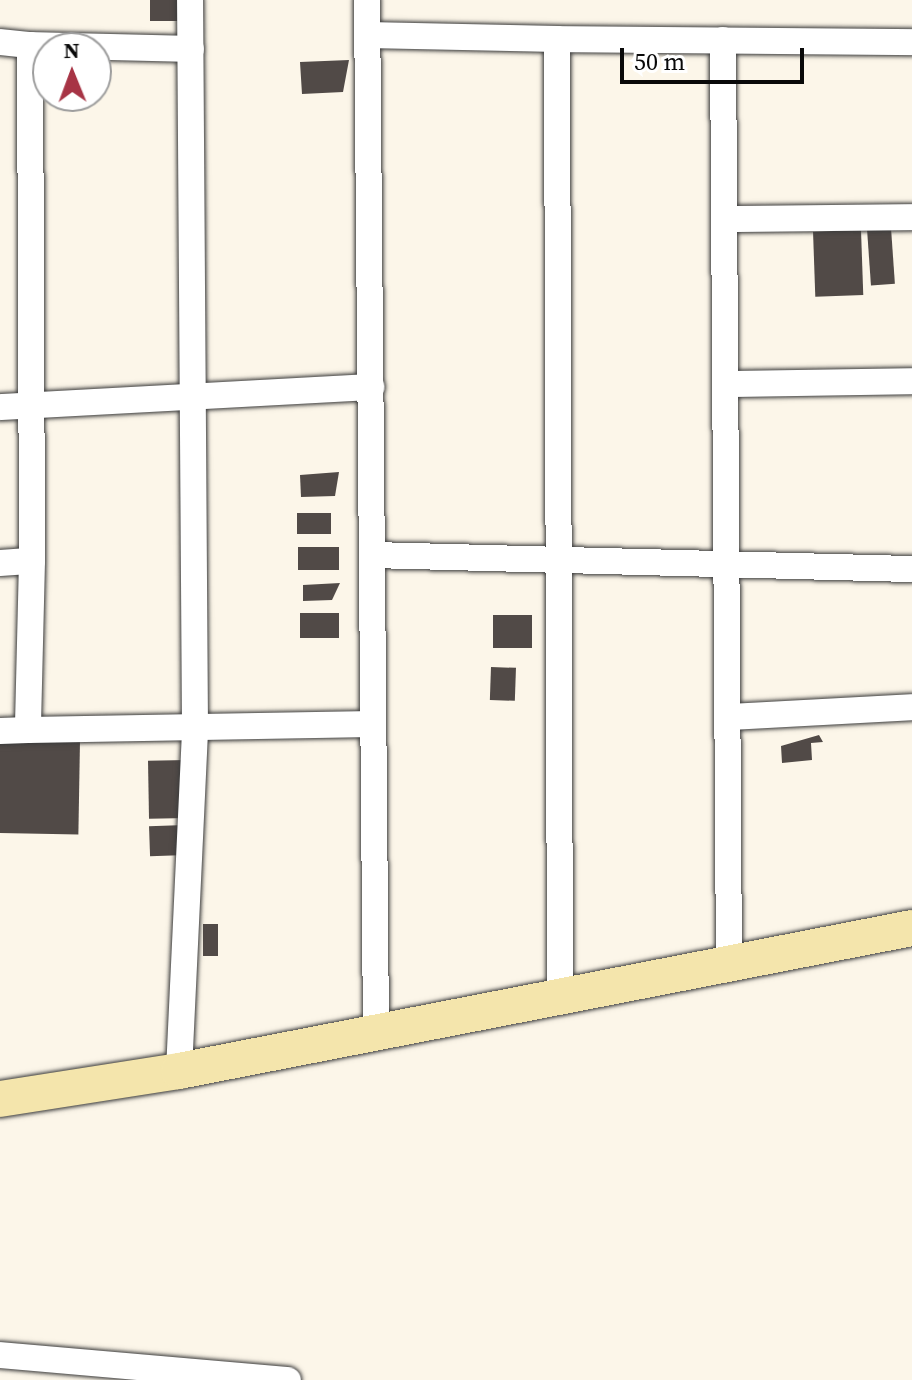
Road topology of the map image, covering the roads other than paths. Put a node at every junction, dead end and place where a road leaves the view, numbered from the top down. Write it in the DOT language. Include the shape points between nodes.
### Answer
graph roads {
  1 [pos="190,0"];
  2 [pos="367,0"];
  3 [pos="368,35"];
  4 [pos="557,39"];
  5 [pos="723,40"];
  6 [pos="0,42"];
  7 [pos="912,42"];
  8 [pos="30,45"];
  9 [pos="191,49"];
  10 [pos="912,217"];
  11 [pos="727,219"];
  12 [pos="912,381"];
  13 [pos="730,384"];
  14 [pos="371,387"];
  15 [pos="193,393"];
  16 [pos="0,407"];
  17 [pos="31,407"];
  18 [pos="372,555"];
  19 [pos="32,561"];
  20 [pos="725,562"];
  21 [pos="0,563"];
  22 [pos="556,564"];
  23 [pos="912,569"];
  24 [pos="912,707"];
  25 [pos="729,717"];
  26 [pos="373,724"];
  27 [pos="195,727"];
  28 [pos="28,730"];
  29 [pos="0,731"];
  30 [pos="912,928"];
  31 [pos="729,965"];
  32 [pos="560,998"];
  33 [pos="376,1033"];
  34 [pos="179,1071"];
  35 [pos="0,1099"];
  36 [pos="0,1355"];
  37 [pos="288,1380"];
  1 -- 9 [label="street"];
  2 -- 3 [label="street"];
  3 -- 4 [label="street"];
  3 -- 14 [label="street"];
  4 -- 5 [label="street"];
  4 -- 22 [label="street"];
  5 -- 7 [label="street"];
  5 -- 11 [label="street"];
  6 -- 8 [label="street"];
  8 -- 9 [label="street"];
  8 -- 17 [label="street"];
  9 -- 15 [label="street"];
  10 -- 11 [label="street"];
  11 -- 13 [label="street"];
  12 -- 13 [label="street"];
  13 -- 20 [label="street"];
  14 -- 15 [label="street"];
  14 -- 18 [label="street"];
  15 -- 17 [label="street"];
  15 -- 27 [label="street"];
  16 -- 17 [label="street"];
  17 -- 19 [label="street"];
  18 -- 22 [label="street"];
  18 -- 26 [label="street"];
  19 -- 21 [label="street"];
  19 -- 28 [label="street"];
  20 -- 22 [label="street"];
  20 -- 23 [label="street"];
  20 -- 25 [label="street"];
  22 -- 32 [label="street"];
  24 -- 25 [label="street"];
  25 -- 31 [label="street"];
  26 -- 27 [label="street"];
  26 -- 33 [label="street"];
  27 -- 28 [label="street"];
  27 -- 34 [label="street"];
  28 -- 29 [label="street"];
  30 -- 31 [label="street"];
  31 -- 32 [label="street"];
  32 -- 33 [label="street"];
  33 -- 34 [label="street"];
  34 -- 35 [label="street"];
  36 -- 37 [label="street"];
}
